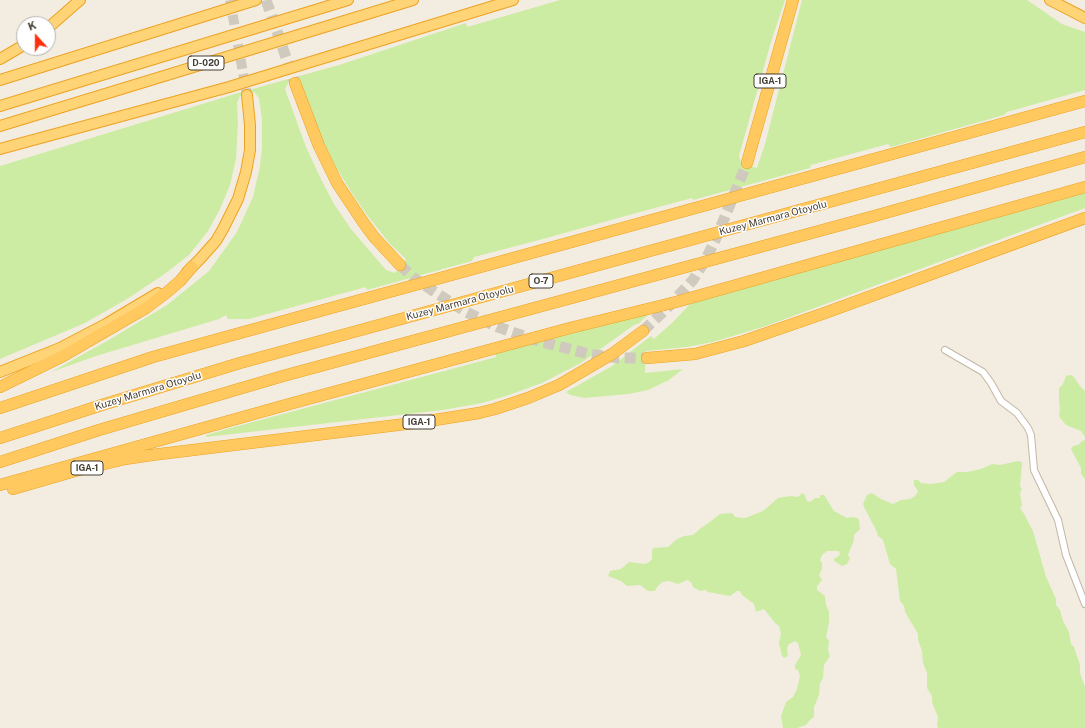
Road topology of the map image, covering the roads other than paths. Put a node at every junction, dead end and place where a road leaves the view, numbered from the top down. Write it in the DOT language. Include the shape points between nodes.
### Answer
graph roads {
  1 [pos="80,0"];
  2 [pos="256,0"];
  3 [pos="348,0"];
  4 [pos="413,0"];
  5 [pos="513,0"];
  6 [pos="793,0"];
  7 [pos="1050,0"];
  8 [pos="1085,18"];
  9 [pos="56,21"];
  10 [pos="16,50"];
  11 [pos="0,59"];
  12 [pos="0,80"];
  13 [pos="295,83"];
  14 [pos="247,95"];
  15 [pos="1085,101"];
  16 [pos="0,106"];
  17 [pos="0,126"];
  18 [pos="1085,132"];
  19 [pos="0,149"];
  20 [pos="1085,157"];
  21 [pos="747,163"];
  22 [pos="1085,187"];
  23 [pos="1085,218"];
  24 [pos="400,265"];
  25 [pos="192,267"];
  26 [pos="642,331"];
  27 [pos="945,350"];
  28 [pos="647,358"];
  29 [pos="0,372"];
  30 [pos="0,387"];
  31 [pos="0,408"];
  32 [pos="0,438"];
  33 [pos="0,462"];
  34 [pos="0,485"];
  35 [pos="0,493"];
  36 [pos="1085,604"];
  1 -- 9 [label="highway"];
  2 -- 12 [label="highway"];
  3 -- 16 [label="highway, D-020"];
  4 -- 17 [label="highway, D-020"];
  5 -- 19 [label="highway" via="229,87"];
  6 -- 21 [label="highway, IGA-1"];
  7 -- 8 [label="highway"];
  10 -- 11 [label="highway"];
  13 -- 24 [label="highway" via="316,140 338,183 374,237"];
  14 -- 25 [label="highway" via="251,137 243,184 223,229"];
  15 -- 31 [label="highway" via="240,332 153,357"];
  18 -- 32 [label="highway, Kuzey Marmara Otoyolu / O-7" via="240,363"];
  20 -- 33 [label="highway, O-7" via="268,380 106,427"];
  22 -- 34 [label="highway" via="676,302 293,403"];
  23 -- 28 [label="highway" via="744,341 695,354"];
  25 -- 29 [label="highway" via="158,294 106,324 53,351"];
  25 -- 30 [label="highway" via="171,289 146,308 63,356"];
  26 -- 35 [label="highway, IGA-1" via="612,354 559,385 495,409 422,422 132,458 75,471"];
  27 -- 36 [label="street" via="983,372 1001,401 1018,413 1028,428 1034,470 1058,520 1066,555"];
}
